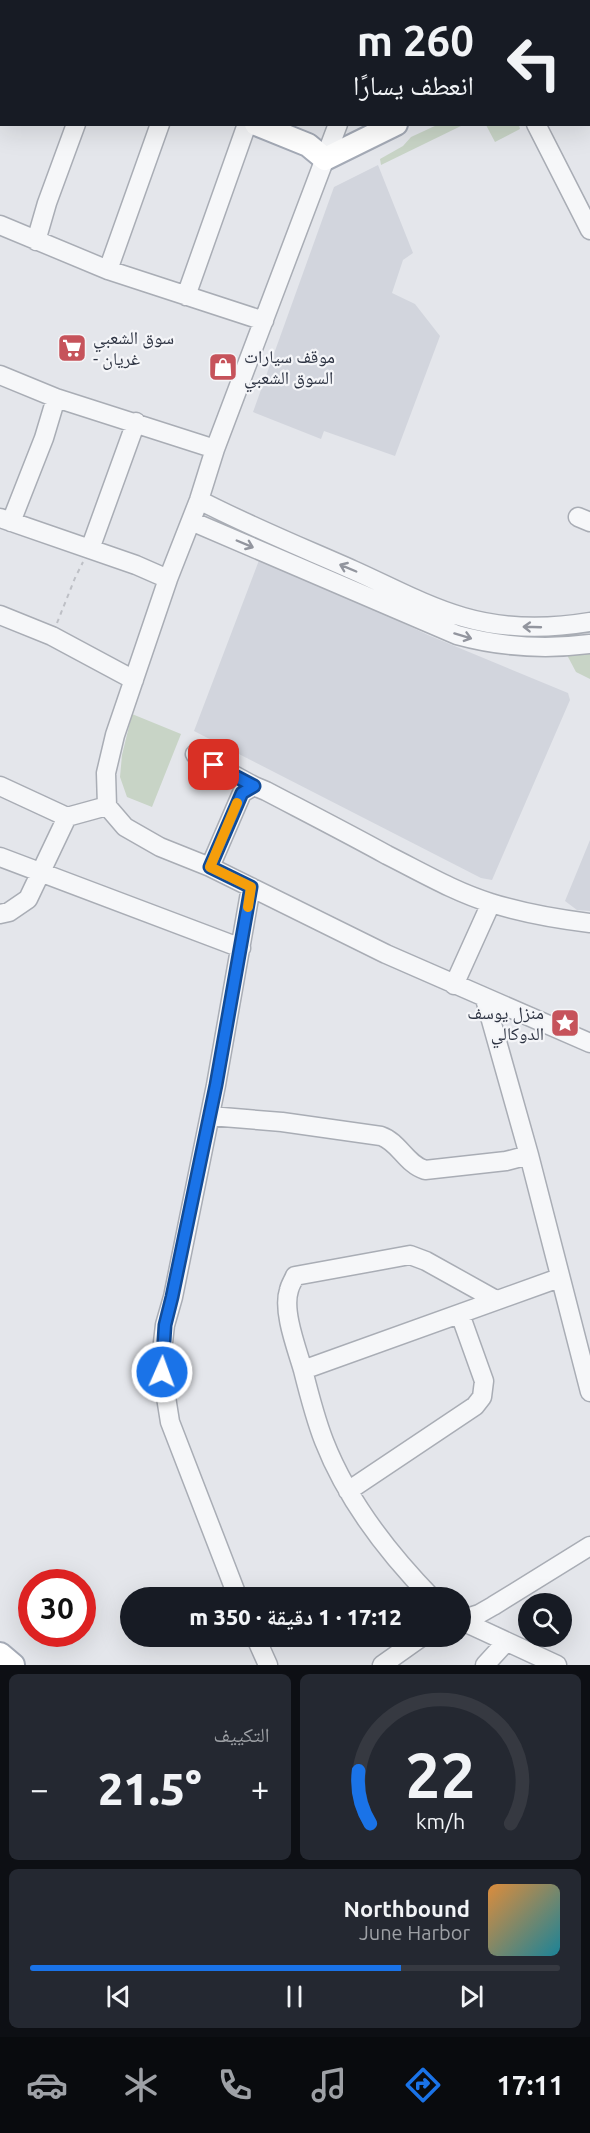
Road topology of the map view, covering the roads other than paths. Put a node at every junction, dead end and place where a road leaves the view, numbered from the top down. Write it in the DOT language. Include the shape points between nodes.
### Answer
graph roads {
  1 [pos="75,126"];
  2 [pos="159,126"];
  3 [pos="246,126"];
  4 [pos="261,126"];
  5 [pos="360,126"];
  6 [pos="392,126"];
  7 [pos="537,126"];
  8 [pos="331,142"];
  9 [pos="0,225"];
  10 [pos="590,230"];
  11 [pos="36,241"];
  12 [pos="108,270"];
  13 [pos="186,296"];
  14 [pos="264,321"];
  15 [pos="0,375"];
  16 [pos="56,398"];
  17 [pos="136,422"];
  18 [pos="215,449"];
  19 [pos="199,500"];
  20 [pos="5,520"];
  21 [pos="191,521"];
  22 [pos="90,549"];
  23 [pos="168,579"];
  24 [pos="428,614"];
  25 [pos="0,615"];
  26 [pos="590,622"];
  27 [pos="590,644"];
  28 [pos="134,680"];
  29 [pos="195,754"];
  30 [pos="0,786"];
  31 [pos="254,786"];
  32 [pos="107,806"];
  33 [pos="67,817"];
  34 [pos="0,857"];
  35 [pos="210,867"];
  36 [pos="40,873"];
  37 [pos="251,887"];
  38 [pos="491,903"];
  39 [pos="0,914"];
  40 [pos="590,922"];
  41 [pos="241,948"];
  42 [pos="454,985"];
  43 [pos="485,999"];
  44 [pos="590,1043"];
  45 [pos="210,1116"];
  46 [pos="529,1155"];
  47 [pos="559,1278"];
  48 [pos="496,1300"];
  49 [pos="460,1314"];
  50 [pos="587,1367"];
  51 [pos="303,1370"];
  52 [pos="590,1392"];
  53 [pos="348,1491"];
  54 [pos="590,1546"];
  55 [pos="234,1587"];
  56 [pos="421,1587"];
  57 [pos="471,1616"];
  58 [pos="471,1625"];
  59 [pos="506,1642"];
  60 [pos="260,1647"];
  61 [pos="407,1647"];
  62 [pos="0,1654"];
  63 [pos="13,1665"];
  64 [pos="268,1665"];
  65 [pos="382,1665"];
  66 [pos="485,1665"];
  67 [pos="557,1665"];
  1 -- 11 [label="street"];
  2 -- 12 [label="street"];
  3 -- 13 [label="street"];
  4 -- 8 [label="main road" via="308,145"];
  5 -- 8 [label="main road"];
  6 -- 8 [label="main road"];
  7 -- 10 [label="street"];
  8 -- 14 [label="street"];
  9 -- 11 [label="street"];
  11 -- 12 [label="street"];
  12 -- 13 [label="street"];
  13 -- 14 [label="street"];
  14 -- 18 [label="street"];
  15 -- 16 [label="street"];
  16 -- 17 [label="street"];
  16 -- 20 [label="street" via="44,438"];
  17 -- 18 [label="street"];
  17 -- 22 [label="street"];
  18 -- 19 [label="street"];
  19 -- 21 [label="street"];
  24 -- 19 [label="street, one-way"];
  20 -- 22 [label="street"];
  21 -- 23 [label="street"];
  21 -- 24 [label="street, one-way"];
  22 -- 23 [label="street"];
  23 -- 28 [label="street"];
  26 -- 24 [label="street, one-way" via="542,627"];
  24 -- 27 [label="street, one-way" via="457,635 489,644 562,648"];
  25 -- 28 [label="street" via="52,636"];
  28 -- 32 [label="street" via="106,772"];
  29 -- 31 [label="street"];
  30 -- 33 [label="street"];
  31 -- 35 [label="street" via="242,793"];
  31 -- 38 [label="street" via="418,871"];
  32 -- 33 [label="street"];
  32 -- 35 [label="street" via="125,827 160,847"];
  33 -- 36 [label="street"];
  34 -- 36 [label="street"];
  35 -- 37 [label="street"];
  36 -- 39 [label="street" via="28,899"];
  36 -- 41 [label="street"];
  37 -- 41 [label="street"];
  37 -- 42 [label="street"];
  38 -- 40 [label="street"];
  38 -- 42 [label="street"];
  41 -- 45 [label="street"];
  42 -- 43 [label="street"];
  43 -- 44 [label="street"];
  43 -- 46 [label="street"];
  45 -- 46 [label="street" via="381,1136 416,1167 425,1170"];
  45 -- 55 [label="street" via="165,1325 162,1372 170,1422"];
  46 -- 47 [label="street"];
  47 -- 48 [label="street"];
  47 -- 50 [label="street"];
  48 -- 49 [label="street"];
  48 -- 51 [label="street" via="410,1255 295,1276 287,1302"];
  49 -- 51 [label="street"];
  49 -- 53 [label="street" via="484,1381 483,1397"];
  50 -- 52 [label="street"];
  51 -- 53 [label="street" via="325,1444"];
  53 -- 56 [label="street" via="386,1546"];
  54 -- 57 [label="street"];
  58 -- 59 [label="street"];
  59 -- 66 [label="street"];
  59 -- 67 [label="street"];
  60 -- 64 [label="street"];
  61 -- 65 [label="street"];
  62 -- 63 [label="main road"];
}
